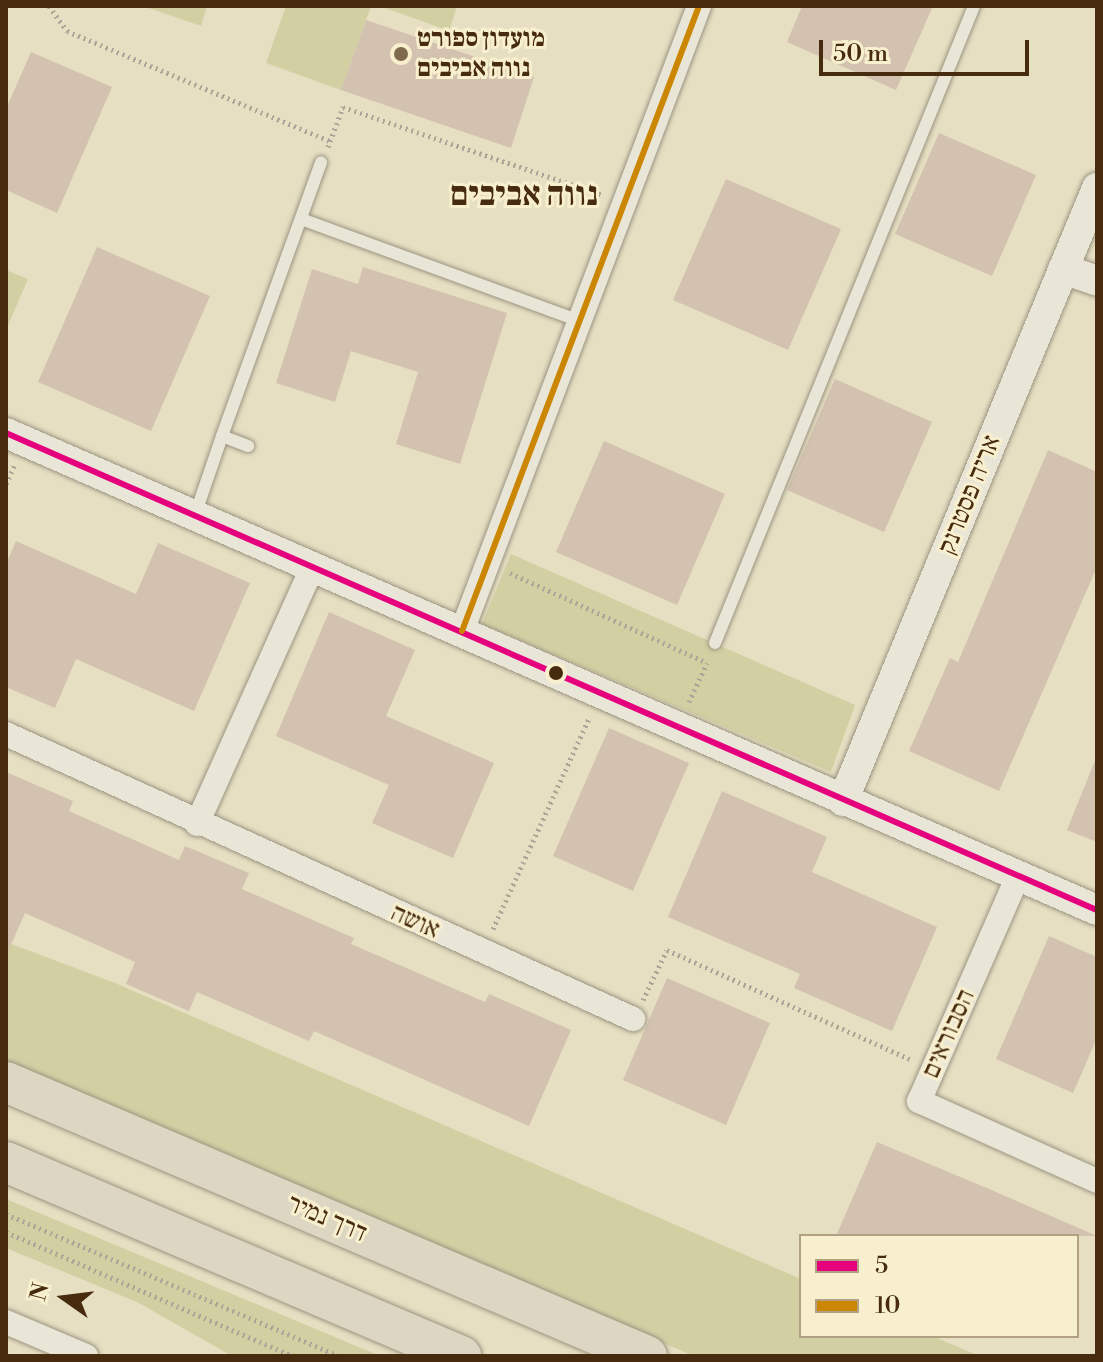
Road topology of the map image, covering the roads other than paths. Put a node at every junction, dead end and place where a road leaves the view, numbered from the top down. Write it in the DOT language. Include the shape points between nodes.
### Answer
graph roads {
  1 [pos="699,6"];
  2 [pos="974,6"];
  3 [pos="321,162"];
  4 [pos="1097,188"];
  5 [pos="301,219"];
  6 [pos="1063,269"];
  7 [pos="1097,281"];
  8 [pos="580,321"];
  9 [pos="6,433"];
  10 [pos="222,436"];
  11 [pos="248,446"];
  12 [pos="195,515"];
  13 [pos="313,566"];
  14 [pos="462,631"];
  15 [pos="715,643"];
  16 [pos="6,734"];
  17 [pos="843,801"];
  18 [pos="197,824"];
  19 [pos="1018,876"];
  20 [pos="1097,910"];
  21 [pos="633,1019"];
  22 [pos="6,1082"];
  23 [pos="6,1162"];
  24 [pos="1097,1181"];
  25 [pos="6,1322"];
  26 [pos="86,1356"];
  27 [pos="461,1356"];
  28 [pos="647,1356"];
  1 -- 8 [label="street"];
  2 -- 15 [label="lane"];
  3 -- 5 [label="lane"];
  4 -- 6 [label="street, אריה פסטרנק"];
  5 -- 8 [label="lane"];
  5 -- 10 [label="lane"];
  6 -- 7 [label="street"];
  6 -- 17 [label="street, אריה פסטרנק"];
  8 -- 14 [label="street"];
  9 -- 12 [label="street"];
  10 -- 11 [label="lane"];
  10 -- 12 [label="lane"];
  12 -- 13 [label="street"];
  13 -- 14 [label="street"];
  13 -- 18 [label="street"];
  14 -- 17 [label="street"];
  16 -- 18 [label="street, אושה"];
  17 -- 19 [label="street"];
  18 -- 21 [label="street, אושה"];
  19 -- 20 [label="street"];
  19 -- 24 [label="street, הסבוראים" via="919,1101"];
  22 -- 28 [label="highway, דרך נמיר"];
  23 -- 27 [label="highway"];
  25 -- 26 [label="street"];
}
